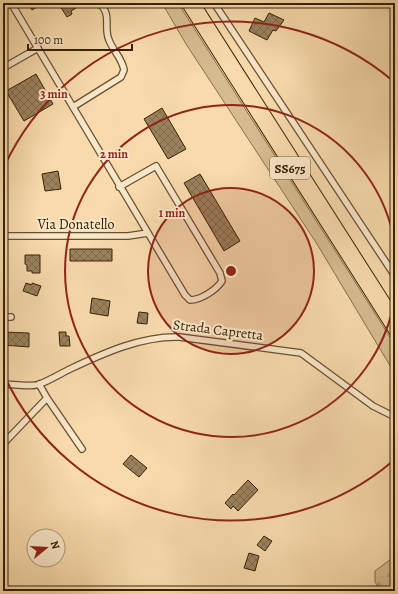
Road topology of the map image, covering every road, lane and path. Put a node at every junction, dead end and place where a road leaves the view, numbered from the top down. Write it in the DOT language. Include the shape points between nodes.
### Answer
graph roads {
  1 [pos="11,3"];
  2 [pos="98,3"];
  3 [pos="186,3"];
  4 [pos="195,3"];
  5 [pos="214,3"];
  6 [pos="38,48"];
  7 [pos="3,68"];
  8 [pos="73,107"];
  9 [pos="119,187"];
  10 [pos="148,233"];
  11 [pos="3,236"];
  12 [pos="395,276"];
  13 [pos="3,317"];
  14 [pos="11,317"];
  15 [pos="395,318"];
  16 [pos="395,333"];
  17 [pos="3,384"];
  18 [pos="39,384"];
  19 [pos="47,398"];
  20 [pos="395,417"];
  21 [pos="3,444"];
  22 [pos="82,449"];
  1 -- 6 [label="street"];
  2 -- 8 [label="street" via="105,10 108,39 123,62 124,70 121,76"];
  3 -- 16 [label="highway, SS675"];
  4 -- 15 [label="highway, SS675"];
  5 -- 12 [label="street"];
  6 -- 7 [label="street"];
  6 -- 8 [label="street"];
  8 -- 9 [label="street"];
  9 -- 10 [label="street"];
  9 -- 10 [label="street" via="156,166 220,273 222,281 218,287 196,300 190,300"];
  10 -- 11 [label="street, Via Donatello" via="128,236"];
  13 -- 14 [label="street"];
  17 -- 18 [label="street, Strada Capretta"];
  18 -- 19 [label="street"];
  18 -- 20 [label="street, Strada Capretta" via="94,358 143,340 179,336 301,353 374,406"];
  19 -- 21 [label="street"];
  19 -- 22 [label="street"];
}
